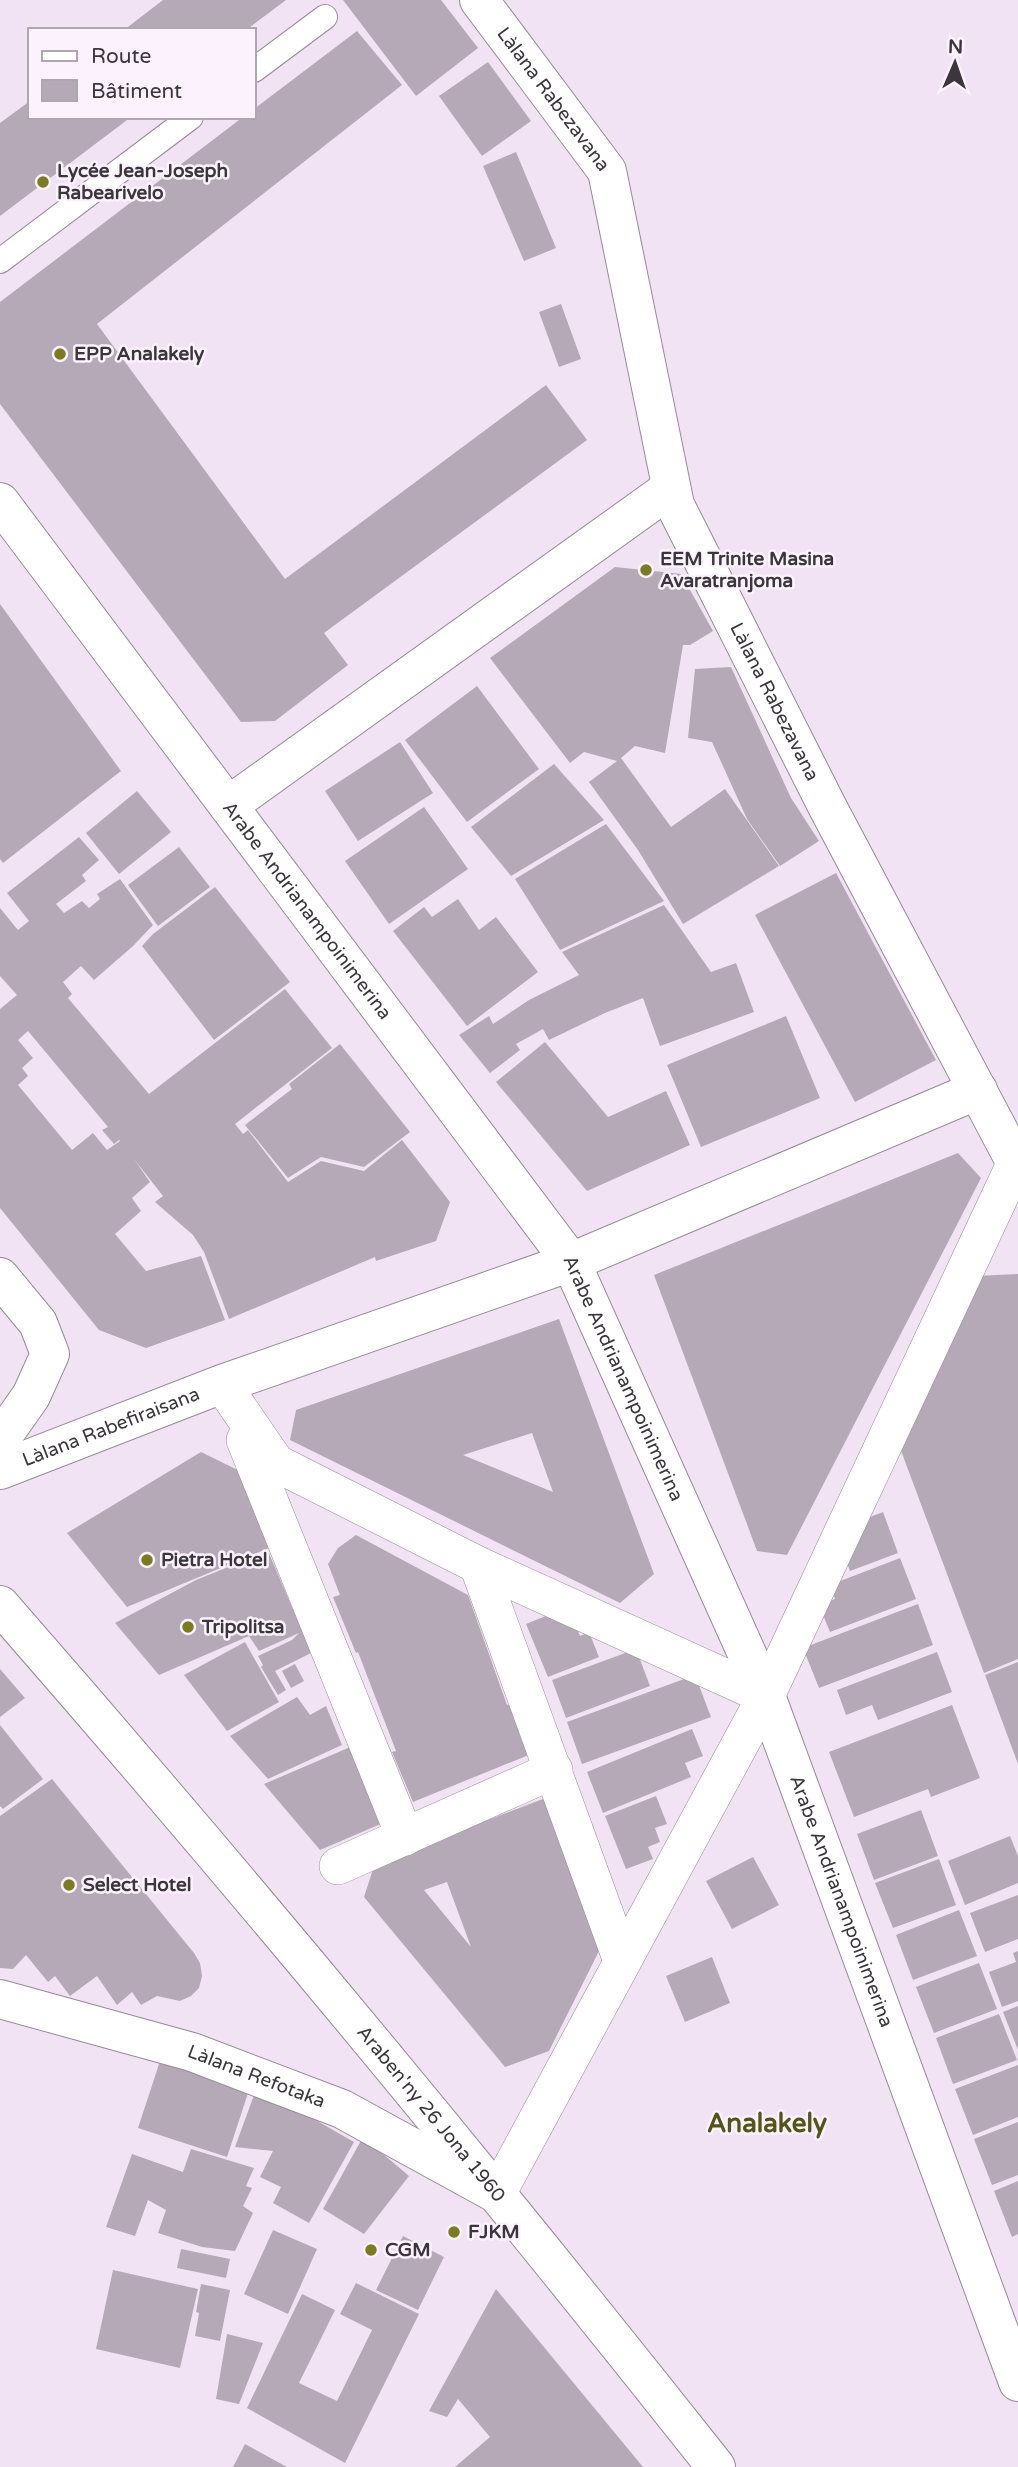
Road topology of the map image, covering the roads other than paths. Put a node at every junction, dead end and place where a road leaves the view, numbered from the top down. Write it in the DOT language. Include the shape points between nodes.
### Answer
graph roads {
  1 [pos="479,0"];
  2 [pos="325,17"];
  3 [pos="256,69"];
  4 [pos="188,119"];
  5 [pos="0,261"];
  6 [pos="671,488"];
  7 [pos="0,502"];
  8 [pos="229,805"];
  9 [pos="978,1090"];
  10 [pos="1017,1164"];
  11 [pos="570,1262"];
  12 [pos="0,1277"];
  13 [pos="222,1384"];
  14 [pos="0,1440"];
  15 [pos="0,1470"];
  16 [pos="478,1564"];
  17 [pos="0,1605"];
  18 [pos="766,1696"];
  19 [pos="554,1770"];
  20 [pos="405,1837"];
  21 [pos="338,1866"];
  22 [pos="622,1961"];
  23 [pos="0,1999"];
  24 [pos="498,2194"];
  25 [pos="1018,2382"];
  26 [pos="716,2467"];
  1 -- 6 [label="street, Làlana Rabezavana" via="607,171"];
  2 -- 3 [label="lane"];
  4 -- 5 [label="lane"];
  6 -- 8 [label="street"];
  6 -- 9 [label="street, Làlana Rabezavana" via="675,505 827,806"];
  7 -- 8 [label="street, Arabe Andrianampoinimerina"];
  8 -- 11 [label="street, Arabe Andrianampoinimerina"];
  9 -- 10 [label="street, Làlana Rabezavana"];
  9 -- 11 [label="street, Làlana Rabefiraisana"];
  10 -- 18 [label="street"];
  11 -- 13 [label="street, Làlana Rabefiraisana"];
  11 -- 18 [label="street, Arabe Andrianampoinimerina"];
  12 -- 14 [label="street" via="38,1323 50,1354 31,1396"];
  13 -- 15 [label="street, Làlana Rabefiraisana"];
  13 -- 16 [label="street" via="276,1463"];
  13 -- 20 [label="street"];
  16 -- 18 [label="street"];
  16 -- 19 [label="street"];
  17 -- 24 [label="street, Araben'ny 26 Jona 1960" via="141,1766"];
  18 -- 22 [label="street"];
  18 -- 25 [label="street, Arabe Andrianampoinimerina"];
  19 -- 20 [label="street"];
  19 -- 22 [label="street"];
  20 -- 21 [label="street"];
  22 -- 24 [label="street"];
  23 -- 24 [label="street, Làlana Refotaka" via="192,2052 342,2109"];
  24 -- 26 [label="street, Araben'ny 26 Jona 1960"];
}
